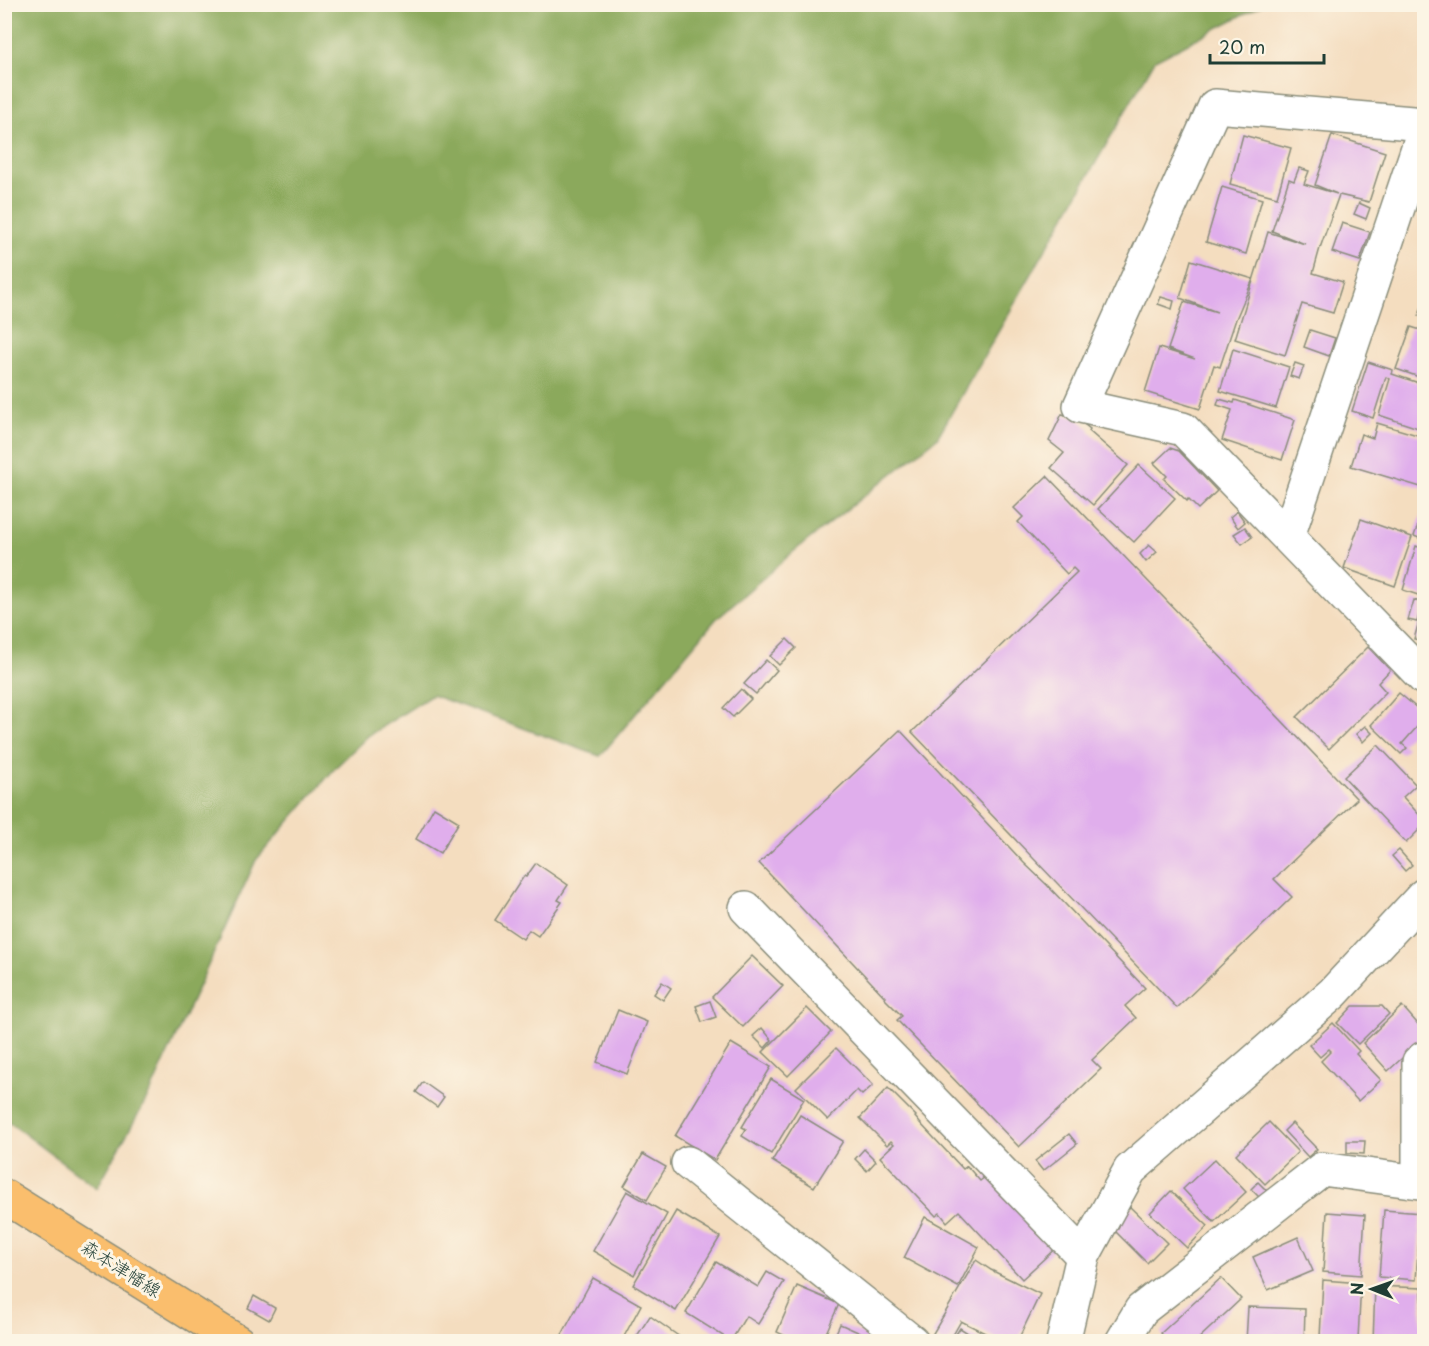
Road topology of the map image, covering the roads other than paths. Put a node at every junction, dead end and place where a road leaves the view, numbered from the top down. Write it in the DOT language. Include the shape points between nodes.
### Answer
graph roads {
  1 [pos="1425,124"];
  2 [pos="1425,130"];
  3 [pos="1288,536"];
  4 [pos="1425,678"];
  5 [pos="1425,895"];
  6 [pos="746,908"];
  7 [pos="1425,1058"];
  8 [pos="688,1164"];
  9 [pos="1422,1182"];
  10 [pos="4,1196"];
  11 [pos="1083,1256"];
  12 [pos="238,1341"];
  13 [pos="912,1341"];
  14 [pos="1063,1341"];
  15 [pos="1122,1341"];
  1 -- 3 [label="street" via="1215,106 1080,406 1183,429"];
  2 -- 3 [label="street"];
  3 -- 4 [label="street"];
  5 -- 11 [label="street" via="1333,993 1130,1170"];
  6 -- 11 [label="street"];
  7 -- 9 [label="street" via="1419,1062"];
  8 -- 13 [label="street"];
  9 -- 15 [label="street" via="1322,1170 1141,1310"];
  10 -- 12 [label="main road, 森本津幡線"];
  11 -- 14 [label="street"];
}
